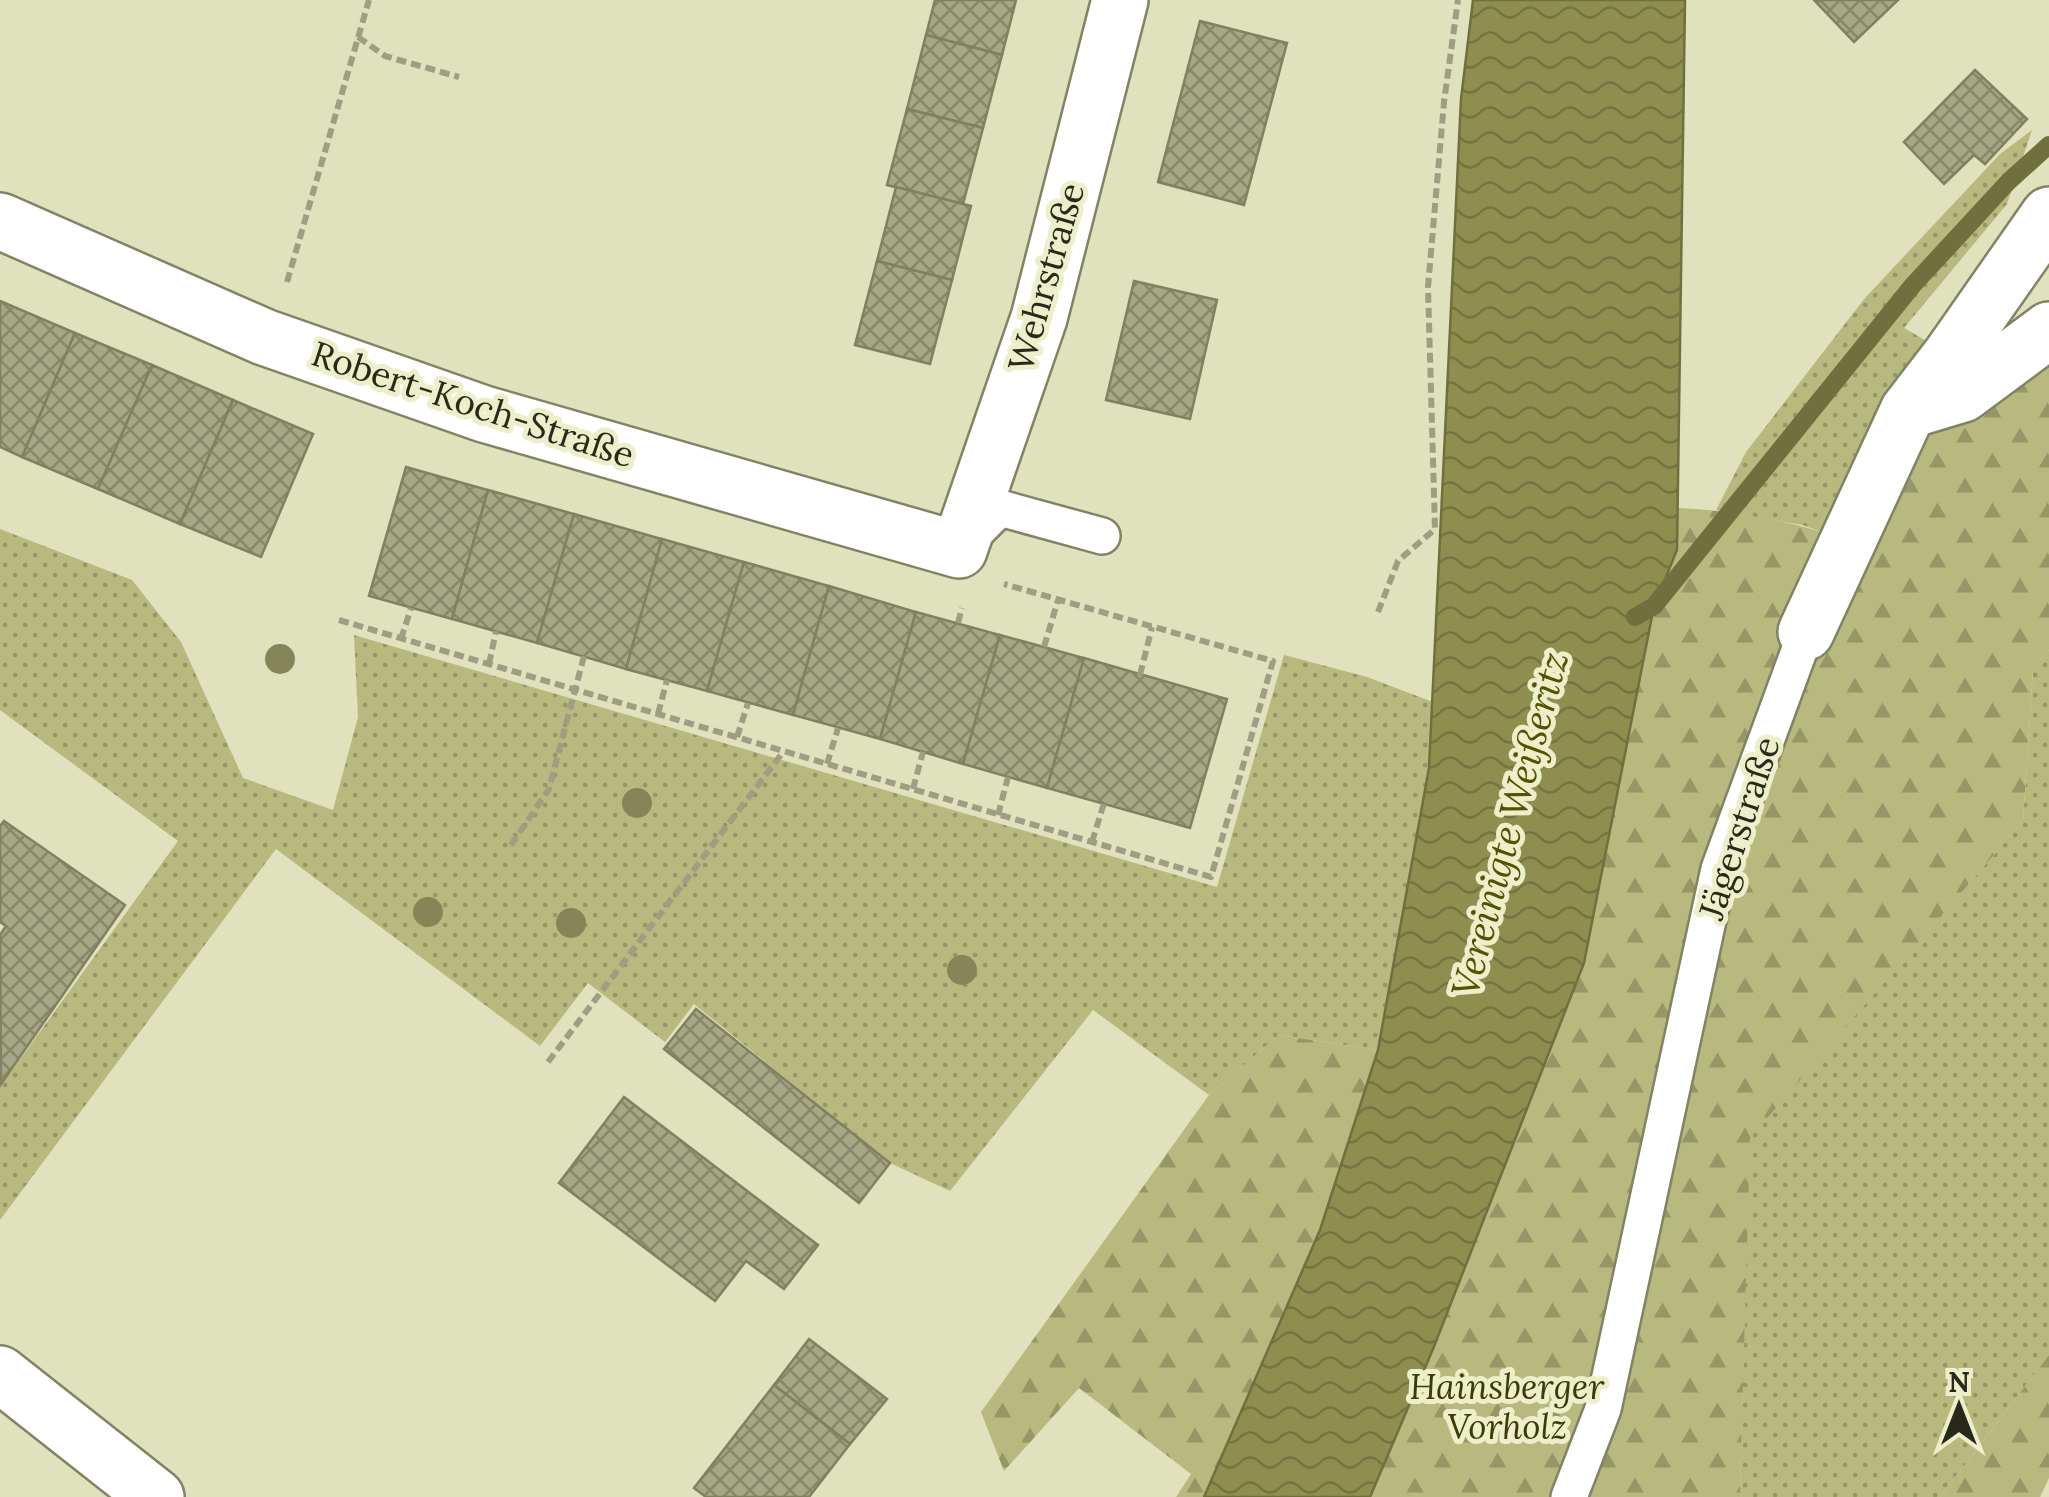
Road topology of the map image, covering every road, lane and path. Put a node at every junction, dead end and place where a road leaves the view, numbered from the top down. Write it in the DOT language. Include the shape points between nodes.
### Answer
graph roads {
  1 [pos="369,0"];
  2 [pos="1120,0"];
  3 [pos="1458,0"];
  4 [pos="358,37"];
  5 [pos="459,78"];
  6 [pos="2049,216"];
  7 [pos="0,221"];
  8 [pos="2049,330"];
  9 [pos="264,337"];
  10 [pos="1908,411"];
  11 [pos="1102,536"];
  12 [pos="974,565"];
  13 [pos="1058,600"];
  14 [pos="412,608"];
  15 [pos="1378,612"];
  16 [pos="339,620"];
  17 [pos="1152,627"];
  18 [pos="496,631"];
  19 [pos="1806,632"];
  20 [pos="401,639"];
  21 [pos="1044,647"];
  22 [pos="584,656"];
  23 [pos="489,664"];
  24 [pos="1140,674"];
  25 [pos="667,680"];
  26 [pos="574,690"];
  27 [pos="748,703"];
  28 [pos="658,714"];
  29 [pos="838,728"];
  30 [pos="737,738"];
  31 [pos="784,752"];
  32 [pos="923,752"];
  33 [pos="827,764"];
  34 [pos="1008,777"];
  35 [pos="913,789"];
  36 [pos="1104,803"];
  37 [pos="998,814"];
  38 [pos="1092,842"];
  39 [pos="510,845"];
  40 [pos="548,1062"];
  41 [pos="0,1374"];
  42 [pos="156,1497"];
  43 [pos="1569,1497"];
  1 -- 4 [label="path"];
  2 -- 12 [label="street, Wehrstraße"];
  3 -- 15 [label="path" via="1428,287 1435,528 1398,561"];
  4 -- 5 [label="path" via="385,56"];
  4 -- 9 [label="path" via="290,273"];
  6 -- 10 [label="street, Jägerstraße"];
  7 -- 9 [label="street, Robert-Koch-Straße"];
  8 -- 10 [label="street" via="1963,394"];
  9 -- 12 [label="street, Robert-Koch-Straße" via="484,414"];
  10 -- 19 [label="street, Jägerstraße"];
  11 -- 12 [label="lane" via="1000,508"];
  12 -- 13 [label="path"];
  13 -- 17 [label="path"];
  13 -- 21 [label="path"];
  14 -- 20 [label="path"];
  16 -- 20 [label="path"];
  17 -- 24 [label="path"];
  17 -- 38 [label="path" via="1273,662 1211,878"];
  18 -- 23 [label="path"];
  19 -- 43 [label="lane, Jägerstraße" via="1719,869 1603,1409"];
  20 -- 23 [label="path"];
  22 -- 26 [label="path"];
  23 -- 26 [label="path"];
  25 -- 28 [label="path"];
  26 -- 28 [label="path"];
  26 -- 39 [label="path" via="549,789"];
  27 -- 30 [label="path"];
  28 -- 30 [label="path"];
  29 -- 33 [label="path"];
  30 -- 31 [label="path"];
  31 -- 33 [label="path"];
  31 -- 40 [label="path"];
  32 -- 35 [label="path"];
  33 -- 35 [label="path"];
  34 -- 37 [label="path"];
  35 -- 37 [label="path"];
  36 -- 38 [label="path"];
  37 -- 38 [label="path"];
  41 -- 42 [label="street"];
}
